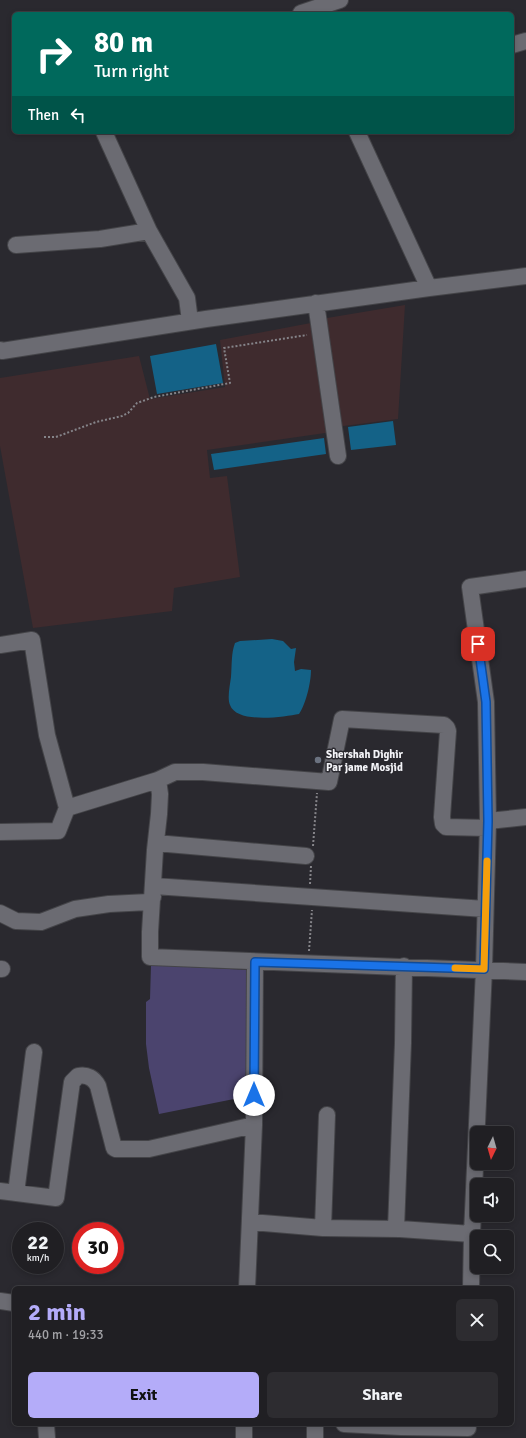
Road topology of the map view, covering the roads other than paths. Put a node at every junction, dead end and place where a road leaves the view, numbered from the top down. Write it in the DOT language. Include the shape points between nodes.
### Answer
graph roads {
  1 [pos="340,0"];
  2 [pos="299,9"];
  3 [pos="526,41"];
  4 [pos="514,45"];
  5 [pos="105,134"];
  6 [pos="358,134"];
  7 [pos="149,231"];
  8 [pos="16,245"];
  9 [pos="526,276"];
  10 [pos="429,288"];
  11 [pos="316,304"];
  12 [pos="190,322"];
  13 [pos="0,350"];
  14 [pos="338,456"];
  15 [pos="526,579"];
  16 [pos="0,645"];
  17 [pos="158,780"];
  18 [pos="67,808"];
  19 [pos="526,817"];
  20 [pos="488,824"];
  21 [pos="0,832"];
  22 [pos="156,843"];
  23 [pos="310,857"];
  24 [pos="153,892"];
  25 [pos="485,909"];
  26 [pos="0,913"];
  27 [pos="255,962"];
  28 [pos="404,966"];
  29 [pos="484,969"];
  30 [pos="526,972"];
  31 [pos="34,1052"];
  32 [pos="327,1115"];
  33 [pos="254,1125"];
  34 [pos="8,1192"];
  35 [pos="251,1222"];
  36 [pos="323,1228"];
  37 [pos="396,1229"];
  38 [pos="472,1230"];
  39 [pos="470,1234"];
  40 [pos="471,1274"];
  41 [pos="247,1286"];
  42 [pos="471,1286"];
  43 [pos="0,1302"];
  44 [pos="12,1303"];
  45 [pos="46,1426"];
  46 [pos="244,1426"];
  47 [pos="315,1426"];
  48 [pos="382,1426"];
  49 [pos="468,1430"];
  50 [pos="47,1438"];
  51 [pos="244,1438"];
  52 [pos="315,1438"];
  1 -- 2 [label="street"];
  3 -- 4 [label="street"];
  5 -- 7 [label="street"];
  6 -- 10 [label="street"];
  7 -- 8 [label="street" via="100,239"];
  7 -- 12 [label="street" via="187,298"];
  9 -- 10 [label="street"];
  10 -- 11 [label="street"];
  11 -- 12 [label="street"];
  11 -- 14 [label="street"];
  12 -- 13 [label="street"];
  15 -- 20 [label="street" via="470,587 486,702"];
  16 -- 18 [label="street" via="32,640 46,735"];
  17 -- 18 [label="street"];
  17 -- 20 [label="street" via="175,772 204,772 329,782 342,719 444,725 448,731 443,824 446,827"];
  17 -- 22 [label="street" via="160,794"];
  18 -- 21 [label="street" via="58,832"];
  19 -- 20 [label="street"];
  20 -- 25 [label="street"];
  22 -- 23 [label="street"];
  22 -- 24 [label="street"];
  24 -- 25 [label="street" via="311,897"];
  24 -- 26 [label="street" via="149,902 75,909 41,922 16,921"];
  24 -- 27 [label="street" via="150,957"];
  25 -- 29 [label="street"];
  27 -- 28 [label="street"];
  27 -- 33 [label="street"];
  28 -- 29 [label="street"];
  28 -- 37 [label="street"];
  29 -- 30 [label="street"];
  29 -- 38 [label="street"];
  31 -- 34 [label="street"];
  32 -- 36 [label="street"];
  33 -- 34 [label="street" via="149,1149 116,1149 96,1081 87,1076 78,1076 72,1082 56,1198"];
  33 -- 35 [label="street"];
  35 -- 36 [label="street"];
  35 -- 41 [label="street"];
  36 -- 37 [label="street"];
  37 -- 39 [label="street"];
  40 -- 42 [label="street"];
  43 -- 44 [label="street"];
  45 -- 50 [label="street"];
  46 -- 51 [label="street"];
  47 -- 52 [label="street"];
  48 -- 49 [label="street"];
}
